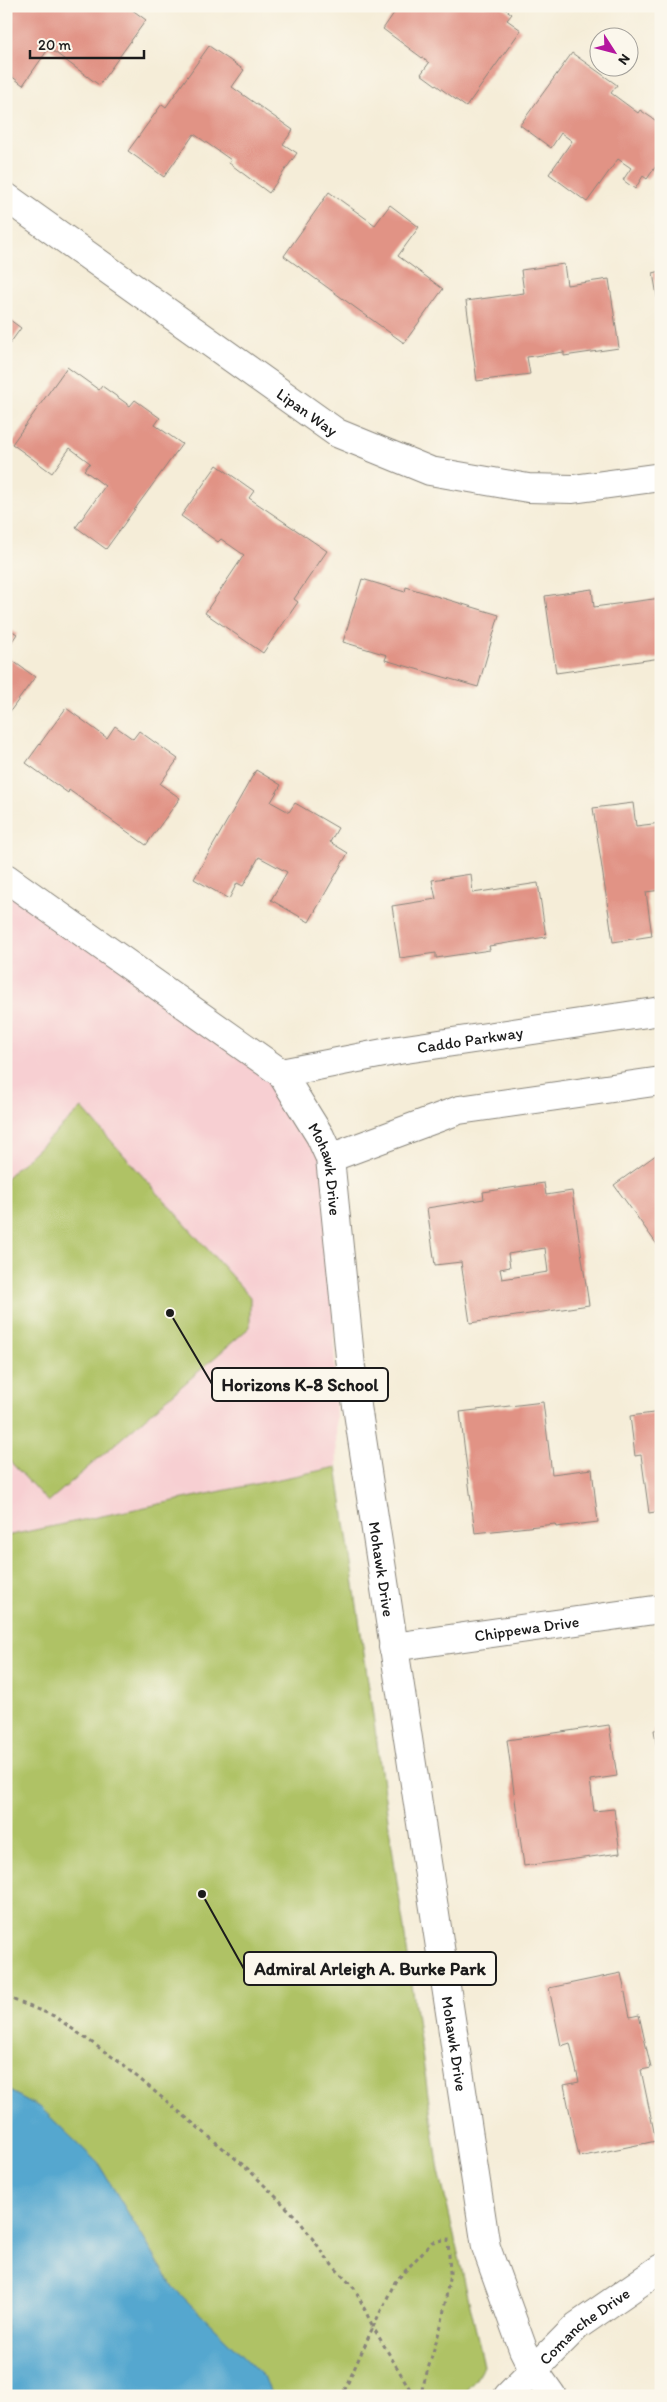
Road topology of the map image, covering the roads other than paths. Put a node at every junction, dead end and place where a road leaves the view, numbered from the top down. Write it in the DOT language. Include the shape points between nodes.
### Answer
graph roads {
  1 [pos="6,198"];
  2 [pos="661,477"];
  3 [pos="6,878"];
  4 [pos="661,1011"];
  5 [pos="281,1073"];
  6 [pos="661,1081"];
  7 [pos="330,1158"];
  8 [pos="661,1609"];
  9 [pos="393,1647"];
  10 [pos="661,2268"];
  11 [pos="532,2369"];
  12 [pos="508,2396"];
  13 [pos="552,2396"];
  1 -- 2 [label="street, Lipan Way" via="337,433 430,471 528,488 573,489"];
  3 -- 5 [label="street, Mohawk Drive"];
  4 -- 5 [label="street, Caddo Parkway" via="399,1050"];
  5 -- 7 [label="street, Mohawk Drive"];
  6 -- 7 [label="street" via="459,1110"];
  7 -- 9 [label="street, Mohawk Drive" via="351,1367"];
  8 -- 9 [label="street, Chippewa Drive"];
  9 -- 11 [label="street, Mohawk Drive" via="486,2247"];
  10 -- 11 [label="street, Comanche Drive" via="577,2326"];
  11 -- 12 [label="street, Comanche Drive"];
  11 -- 13 [label="street, Mohawk Drive"];
}
